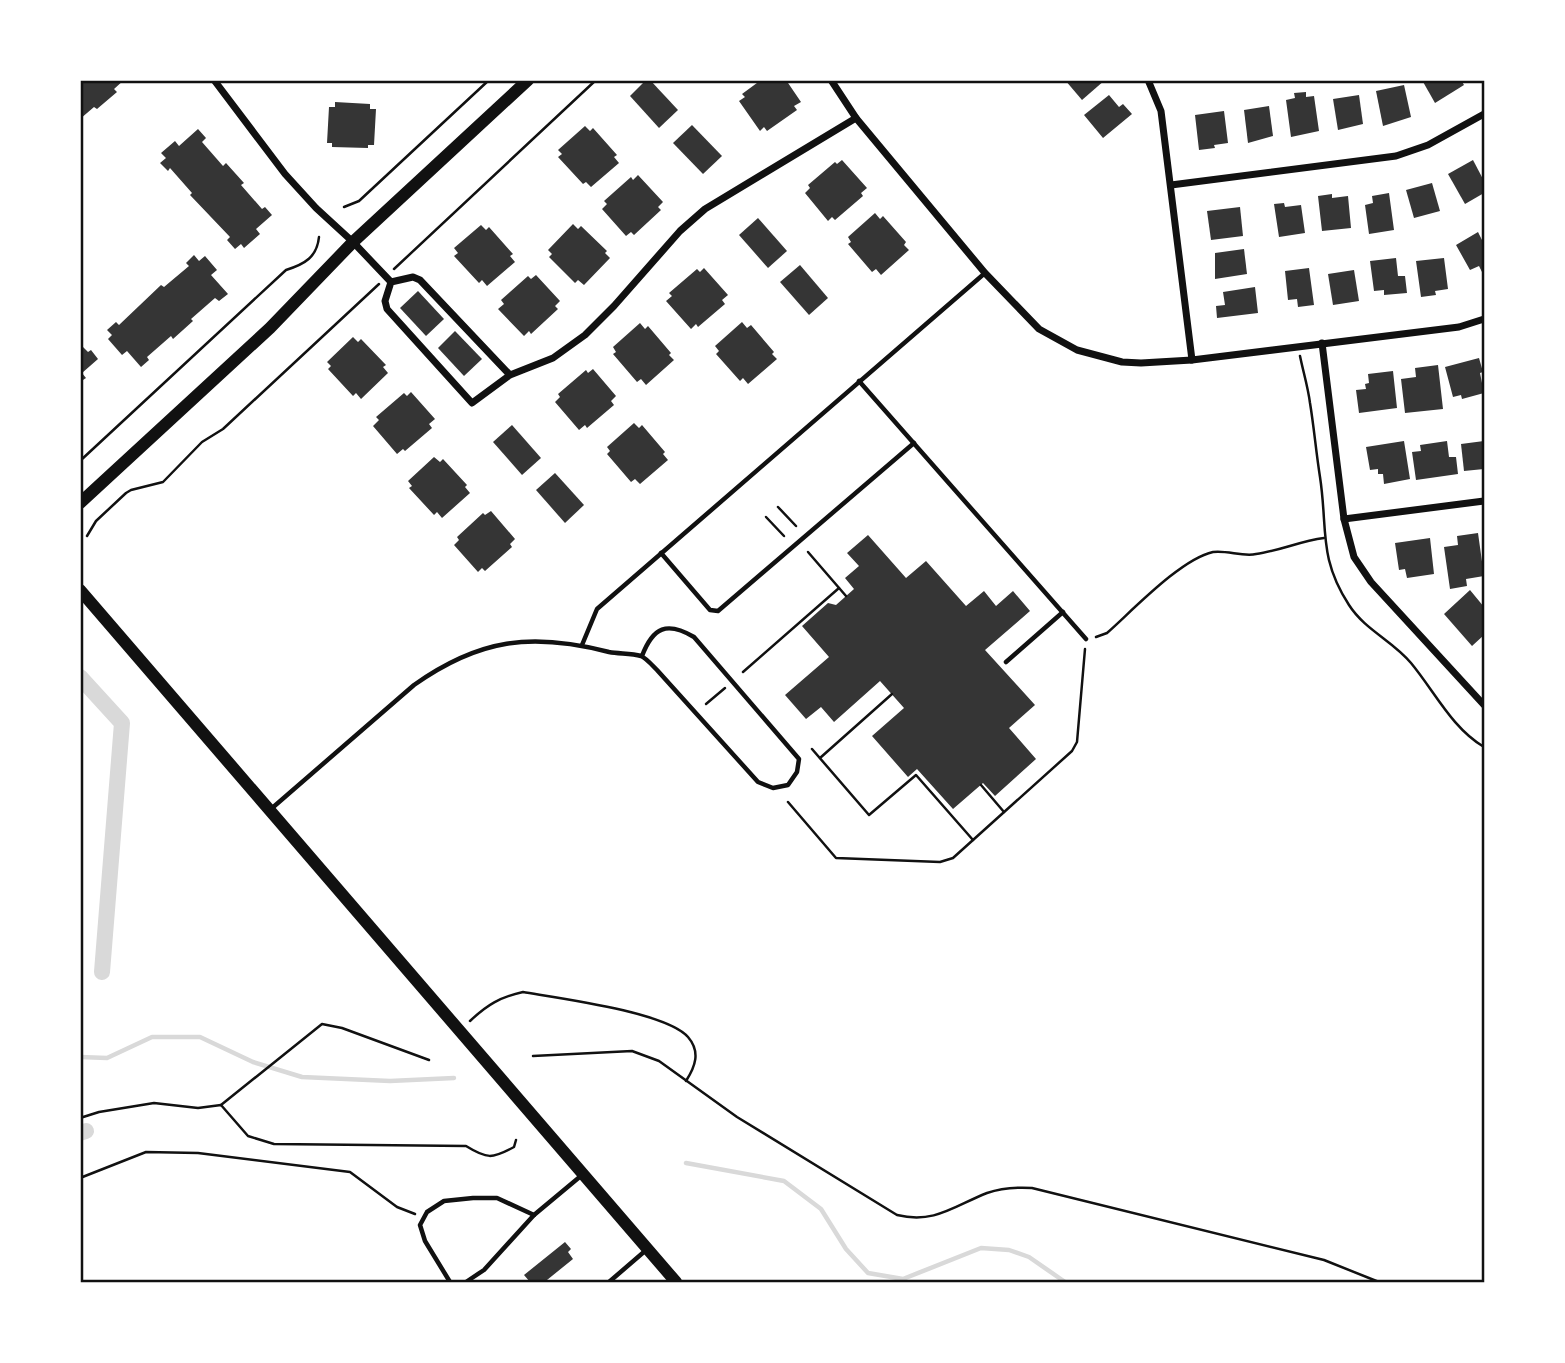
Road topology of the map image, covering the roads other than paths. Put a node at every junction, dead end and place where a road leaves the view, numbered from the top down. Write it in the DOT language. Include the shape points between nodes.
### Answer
graph roads {
  1 [pos="214,80"];
  2 [pos="528,80"];
  3 [pos="831,80"];
  4 [pos="1148,80"];
  5 [pos="1485,114"];
  6 [pos="856,118"];
  7 [pos="1171,185"];
  8 [pos="353,242"];
  9 [pos="985,273"];
  10 [pos="391,282"];
  11 [pos="1485,319"];
  12 [pos="1321,343"];
  13 [pos="1192,360"];
  14 [pos="510,375"];
  15 [pos="859,381"];
  16 [pos="914,443"];
  17 [pos="1485,501"];
  18 [pos="80,503"];
  19 [pos="1344,519"];
  20 [pos="661,553"];
  21 [pos="80,590"];
  22 [pos="1063,612"];
  23 [pos="1086,639"];
  24 [pos="582,645"];
  25 [pos="642,656"];
  26 [pos="1006,662"];
  27 [pos="1485,705"];
  28 [pos="269,811"];
  29 [pos="583,1174"];
  30 [pos="534,1215"];
  31 [pos="648,1250"];
  32 [pos="450,1283"];
  33 [pos="466,1283"];
  34 [pos="608,1283"];
  35 [pos="676,1283"];
  1 -- 8 [label="street" via="285,173"];
  2 -- 8 [label="main road"];
  3 -- 6 [label="street"];
  4 -- 7 [label="street" via="1161,111"];
  5 -- 7 [label="street" via="1428,145 1396,156"];
  6 -- 9 [label="street"];
  6 -- 14 [label="street" via="705,209 586,335 553,358"];
  7 -- 13 [label="street"];
  8 -- 10 [label="street"];
  8 -- 18 [label="main road" via="270,328"];
  9 -- 13 [label="street" via="1039,329 1077,350 1141,363"];
  9 -- 15 [label="lane"];
  10 -- 14 [label="street" via="419,279"];
  10 -- 14 [label="street" via="387,309 472,404"];
  11 -- 12 [label="street" via="1459,327"];
  12 -- 13 [label="street"];
  12 -- 19 [label="street"];
  15 -- 16 [label="lane"];
  15 -- 20 [label="lane"];
  16 -- 20 [label="lane" via="722,609 710,610"];
  16 -- 22 [label="lane"];
  17 -- 19 [label="street"];
  19 -- 27 [label="street" via="1362,570"];
  20 -- 24 [label="lane" via="597,609"];
  21 -- 28 [label="main road"];
  22 -- 23 [label="lane"];
  22 -- 26 [label="lane"];
  24 -- 25 [label="lane"];
  24 -- 28 [label="lane" via="505,642 439,667"];
  25 -- 25 [label="lane" via="758,782 772,788 788,785 799,759 694,636 670,626 647,641"];
  28 -- 29 [label="main road"];
  29 -- 30 [label="lane"];
  29 -- 31 [label="main road"];
  30 -- 32 [label="lane" via="497,1198 444,1201 427,1212 420,1225 425,1241"];
  30 -- 33 [label="lane" via="484,1270"];
  31 -- 34 [label="lane"];
  31 -- 35 [label="main road"];
}
